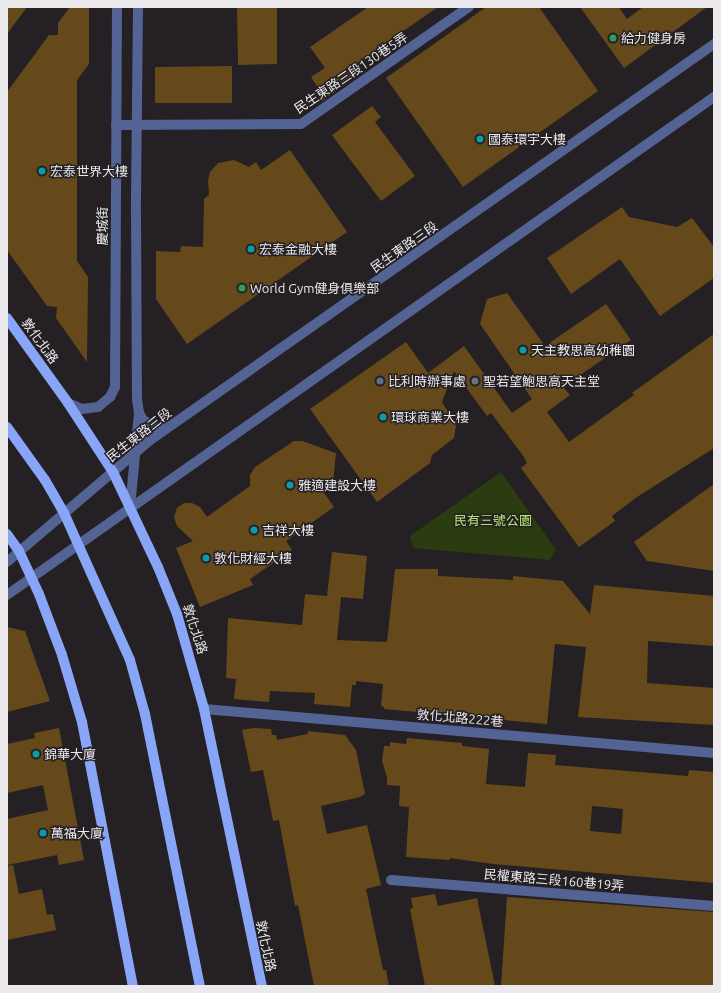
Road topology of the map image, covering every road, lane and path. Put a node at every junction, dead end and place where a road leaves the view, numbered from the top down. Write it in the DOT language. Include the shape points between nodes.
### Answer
graph roads {
  1 [pos="117,7"];
  2 [pos="138,7"];
  3 [pos="469,7"];
  4 [pos="714,44"];
  5 [pos="714,97"];
  6 [pos="116,125"];
  7 [pos="137,125"];
  8 [pos="7,318"];
  9 [pos="68,403"];
  10 [pos="139,413"];
  11 [pos="179,420"];
  12 [pos="7,427"];
  13 [pos="136,453"];
  14 [pos="113,472"];
  15 [pos="130,508"];
  16 [pos="64,513"];
  17 [pos="7,534"];
  18 [pos="79,544"];
  19 [pos="19,551"];
  20 [pos="7,562"];
  21 [pos="32,577"];
  22 [pos="7,595"];
  23 [pos="204,709"];
  24 [pos="714,753"];
  25 [pos="391,880"];
  26 [pos="714,906"];
  27 [pos="133,986"];
  28 [pos="200,986"];
  29 [pos="262,986"];
  1 -- 6 [label="street, 慶城街"];
  2 -- 7 [label="street"];
  3 -- 7 [label="street, 民生東路三段130巷5弄" via="301,124"];
  4 -- 11 [label="street, 民生東路三段"];
  5 -- 15 [label="street"];
  6 -- 7 [label="street, 民生東路三段130巷5弄"];
  6 -- 9 [label="street, 慶城街" via="115,387 110,397 98,407 82,409"];
  7 -- 10 [label="street"];
  8 -- 9 [label="main road, 敦化北路"];
  9 -- 14 [label="main road, 敦化北路"];
  10 -- 11 [label="street" via="150,426 158,428 165,428"];
  10 -- 13 [label="street"];
  11 -- 13 [label="street, 民生東路三段"];
  12 -- 16 [label="main road" via="45,480"];
  13 -- 14 [label="street, 民生東路三段"];
  13 -- 15 [label="street"];
  14 -- 15 [label="main road, 敦化北路"];
  14 -- 16 [label="street, 民生東路三段"];
  15 -- 18 [label="street"];
  15 -- 23 [label="main road, 敦化北路" via="177,614"];
  16 -- 18 [label="main road"];
  16 -- 19 [label="street, 民生東路三段"];
  17 -- 19 [label="main road"];
  18 -- 21 [label="street"];
  18 -- 28 [label="main road" via="130,660 143,708"];
  19 -- 20 [label="street, 民生東路三段"];
  19 -- 21 [label="main road"];
  21 -- 22 [label="street"];
  21 -- 27 [label="main road" via="62,655 82,722"];
  23 -- 24 [label="street, 敦化北路222巷"];
  23 -- 29 [label="main road, 敦化北路"];
  25 -- 26 [label="street, 民權東路三段160巷19弄"];
}
